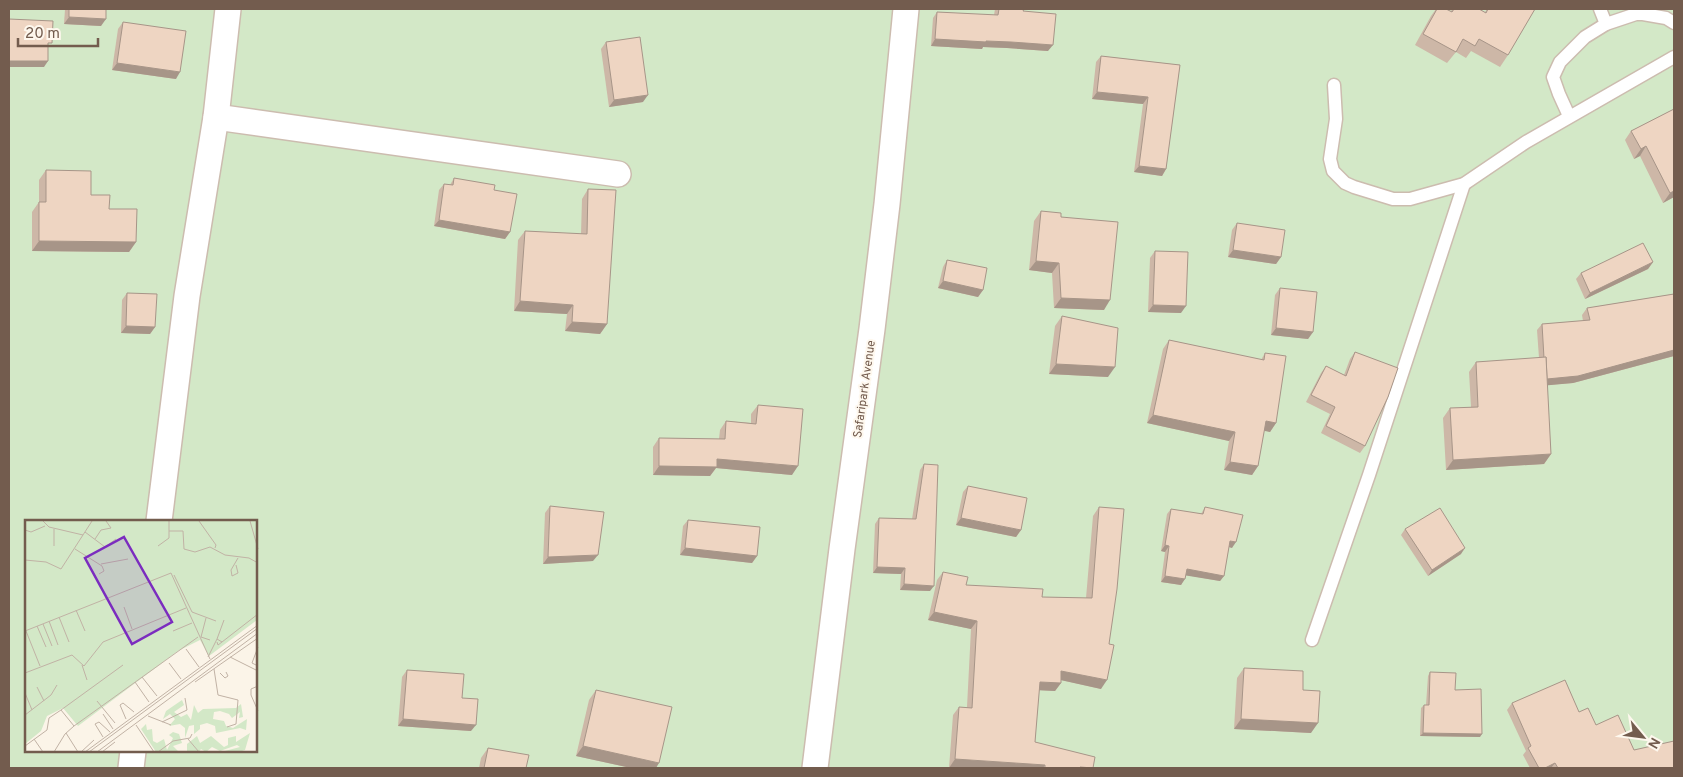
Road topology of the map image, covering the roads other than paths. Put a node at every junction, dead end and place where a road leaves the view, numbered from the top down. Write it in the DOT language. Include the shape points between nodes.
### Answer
graph roads {
  1 [pos="228,9"];
  2 [pos="906,9"];
  3 [pos="1600,9"];
  4 [pos="1674,23"];
  5 [pos="1606,24"];
  6 [pos="1674,57"];
  7 [pos="1334,84"];
  8 [pos="1570,116"];
  9 [pos="216,117"];
  10 [pos="618,174"];
  11 [pos="1464,184"];
  12 [pos="160,520"];
  13 [pos="1312,640"];
  14 [pos="133,752"];
  15 [pos="131,768"];
  16 [pos="815,768"];
  1 -- 9 [label="street"];
  2 -- 16 [label="street, Safaripark Avenue" via="874,320"];
  3 -- 5 [label="lane"];
  4 -- 5 [label="lane" via="1666,18 1636,14"];
  5 -- 8 [label="lane" via="1585,37 1560,62 1553,77"];
  6 -- 8 [label="lane"];
  7 -- 11 [label="lane" via="1336,119 1330,158 1333,171 1345,183 1393,199 1410,199"];
  8 -- 11 [label="lane"];
  9 -- 10 [label="street"];
  9 -- 12 [label="street" via="187,296"];
  11 -- 13 [label="lane"];
  14 -- 15 [label="street"];
}
